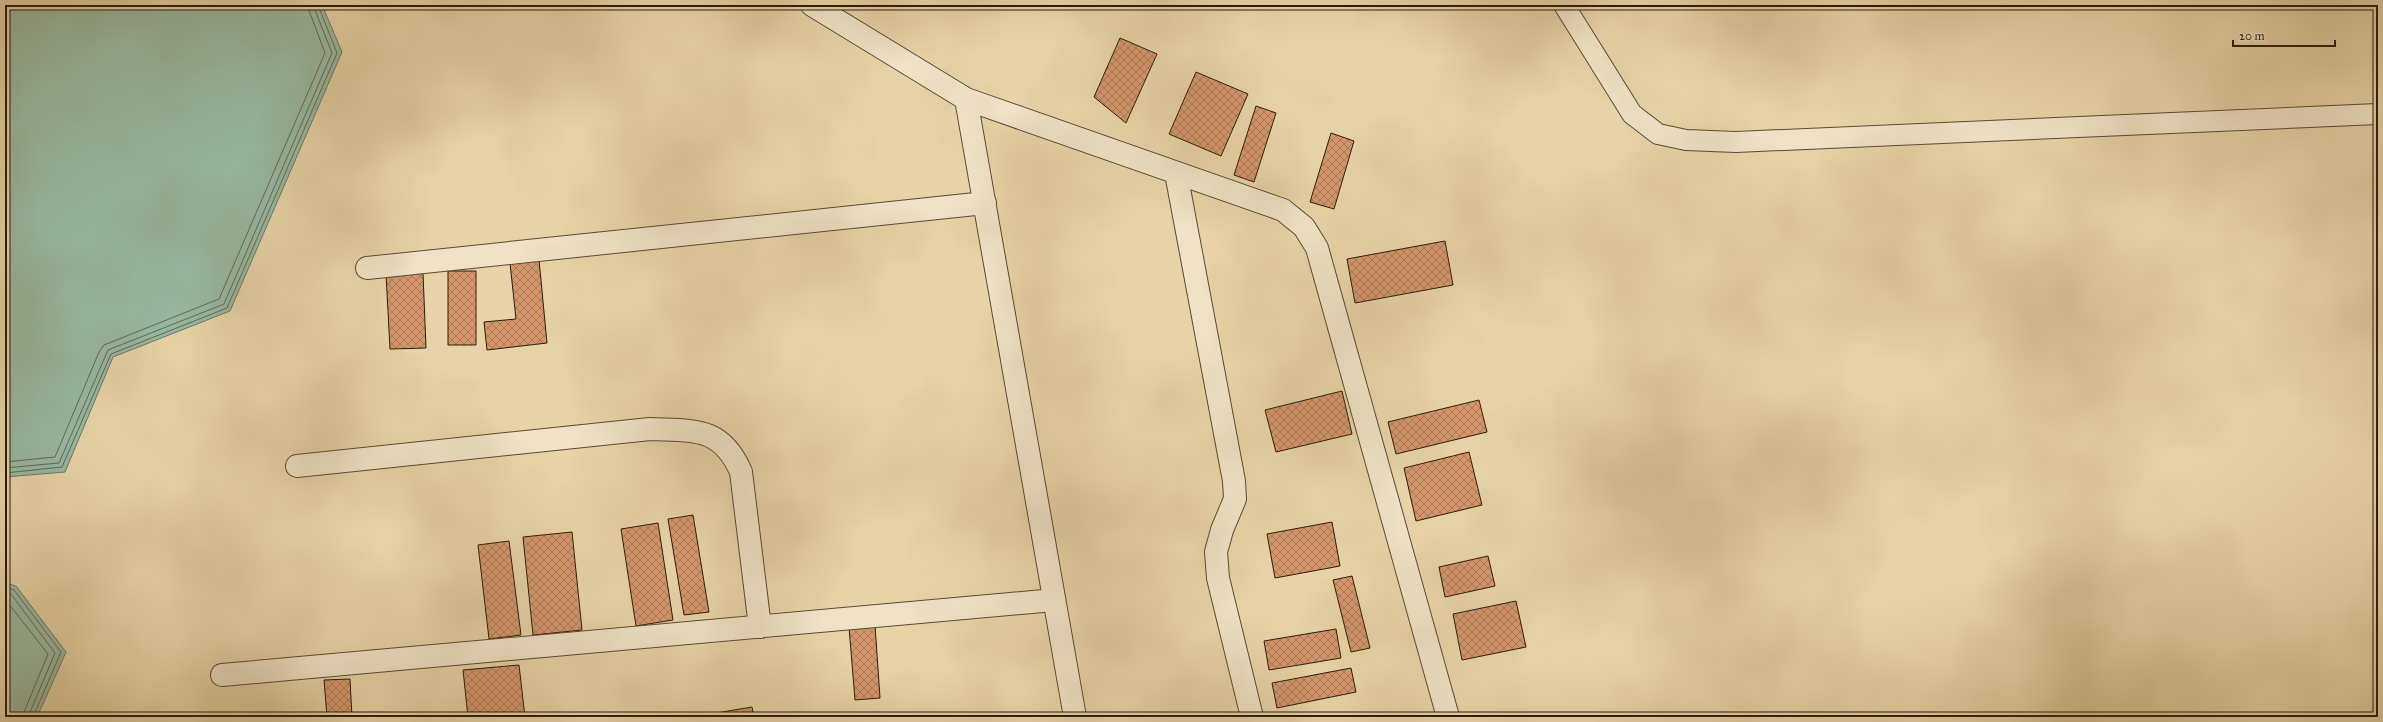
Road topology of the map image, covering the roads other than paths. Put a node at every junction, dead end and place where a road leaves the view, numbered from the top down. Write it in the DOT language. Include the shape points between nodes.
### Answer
graph roads {
  1 [pos="812,5"];
  2 [pos="1564,5"];
  3 [pos="966,99"];
  4 [pos="2378,114"];
  5 [pos="1176,173"];
  6 [pos="984,203"];
  7 [pos="367,268"];
  8 [pos="298,466"];
  9 [pos="1054,600"];
  10 [pos="760,627"];
  11 [pos="222,675"];
  12 [pos="1075,717"];
  13 [pos="1252,717"];
  14 [pos="1448,717"];
  1 -- 3 [label="street"];
  2 -- 4 [label="lane" via="1632,114 1658,134 1686,140 1736,142"];
  3 -- 5 [label="street"];
  3 -- 6 [label="street"];
  5 -- 13 [label="street" via="1234,481 1235,499 1216,552 1218,578"];
  5 -- 14 [label="street" via="1283,210 1304,227 1317,248"];
  6 -- 7 [label="street"];
  6 -- 9 [label="street"];
  8 -- 10 [label="street" via="650,429 692,430 711,435 733,452 741,472"];
  9 -- 10 [label="street"];
  9 -- 12 [label="street"];
  10 -- 11 [label="street"];
}
